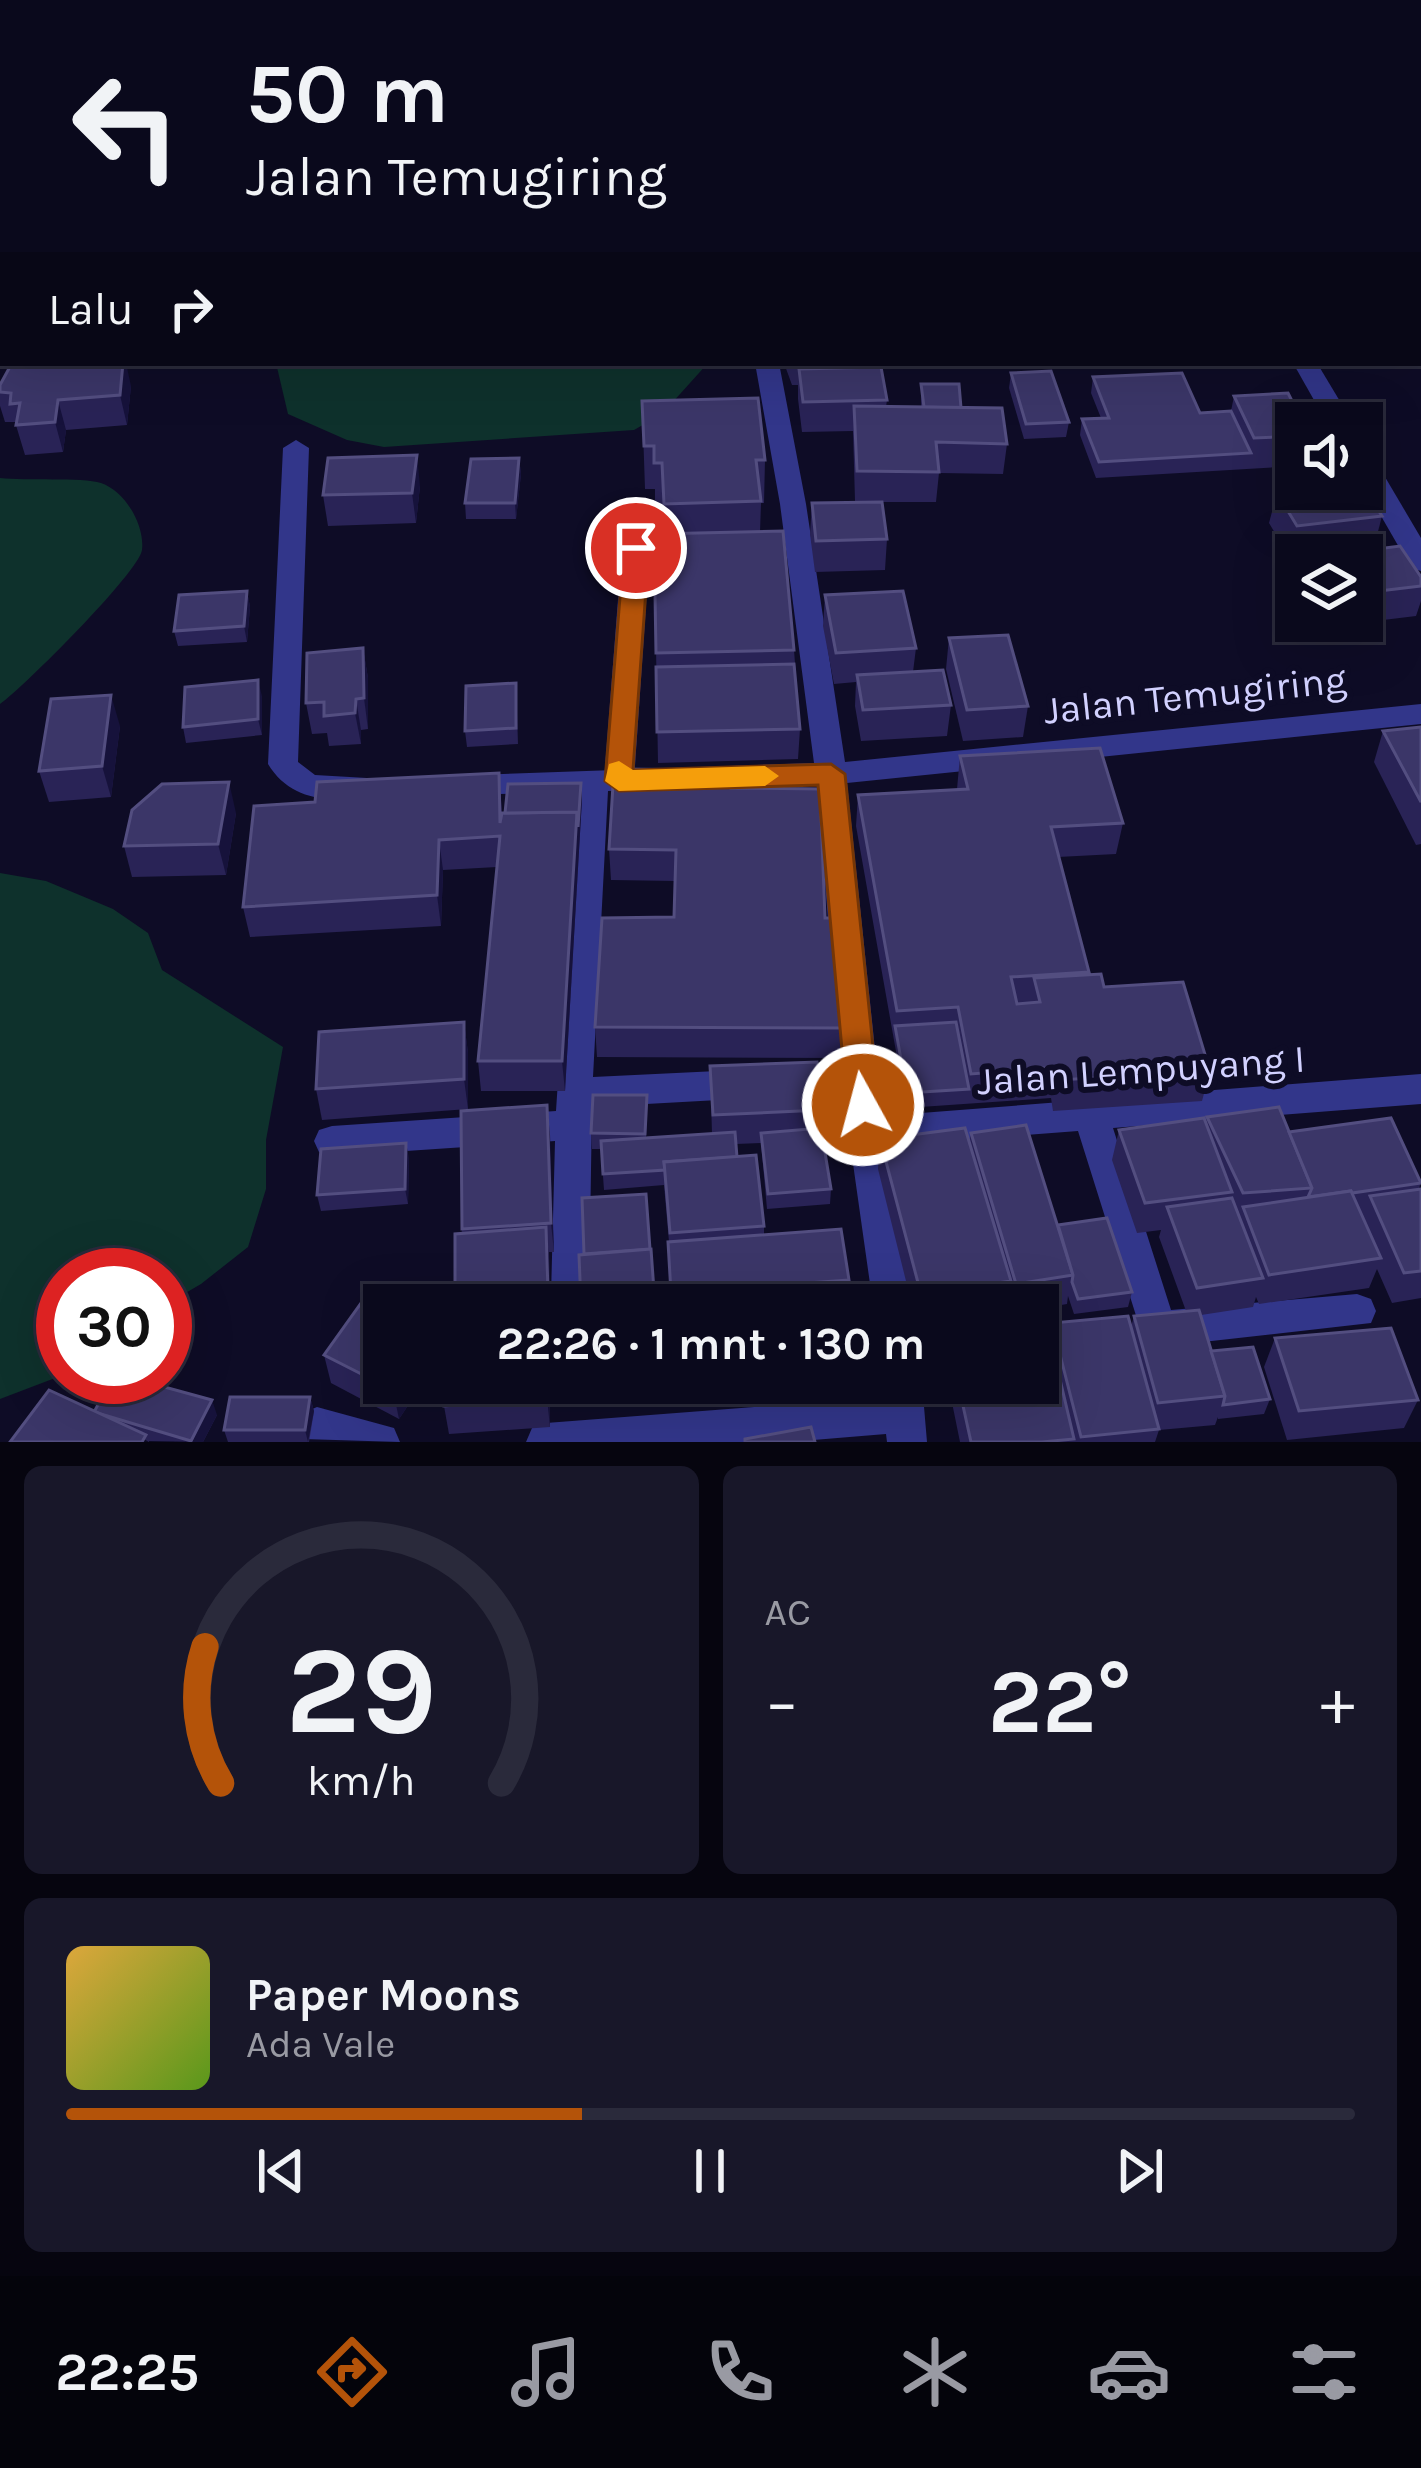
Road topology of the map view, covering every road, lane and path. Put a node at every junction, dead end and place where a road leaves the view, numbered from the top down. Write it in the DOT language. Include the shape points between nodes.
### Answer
graph roads {
  1 [pos="767,366"];
  2 [pos="1307,366"];
  3 [pos="1328,402"];
  4 [pos="296,448"];
  5 [pos="1383,496"];
  6 [pos="636,548"];
  7 [pos="1421,562"];
  8 [pos="1421,714"];
  9 [pos="831,774"];
  10 [pos="606,780"];
  11 [pos="426,784"];
  12 [pos="379,786"];
  13 [pos="859,1078"];
  14 [pos="1421,1090"];
  15 [pos="574,1109"];
  16 [pos="1091,1116"];
  17 [pos="867,1132"];
  18 [pos="332,1141"];
  19 [pos="570,1284"];
  20 [pos="889,1284"];
  21 [pos="1357,1311"];
  22 [pos="1158,1329"];
  23 [pos="1118,1331"];
  24 [pos="904,1413"];
  25 [pos="317,1426"];
  26 [pos="380,1442"];
  27 [pos="546,1442"];
  1 -- 9 [label="street"];
  2 -- 3 [label="street"];
  4 -- 12 [label="street" via="283,764 307,787"];
  5 -- 7 [label="street"];
  6 -- 10 [label="street"];
  8 -- 9 [label="street, Jalan Temugiring"];
  9 -- 10 [label="street, Jalan Temugiring"];
  9 -- 13 [label="street"];
  10 -- 11 [label="street, Jalan Temugiring"];
  10 -- 15 [label="street"];
  13 -- 15 [label="street"];
  13 -- 17 [label="street"];
  14 -- 16 [label="street, Jalan Lempuyang I"];
  15 -- 18 [label="street"];
  15 -- 19 [label="street"];
  16 -- 17 [label="street, Jalan Lempuyang I"];
  16 -- 22 [label="street"];
  17 -- 20 [label="street"];
  21 -- 22 [label="street"];
  22 -- 23 [label="street"];
  24 -- 27 [label="street"];
  25 -- 26 [label="street"];
}
